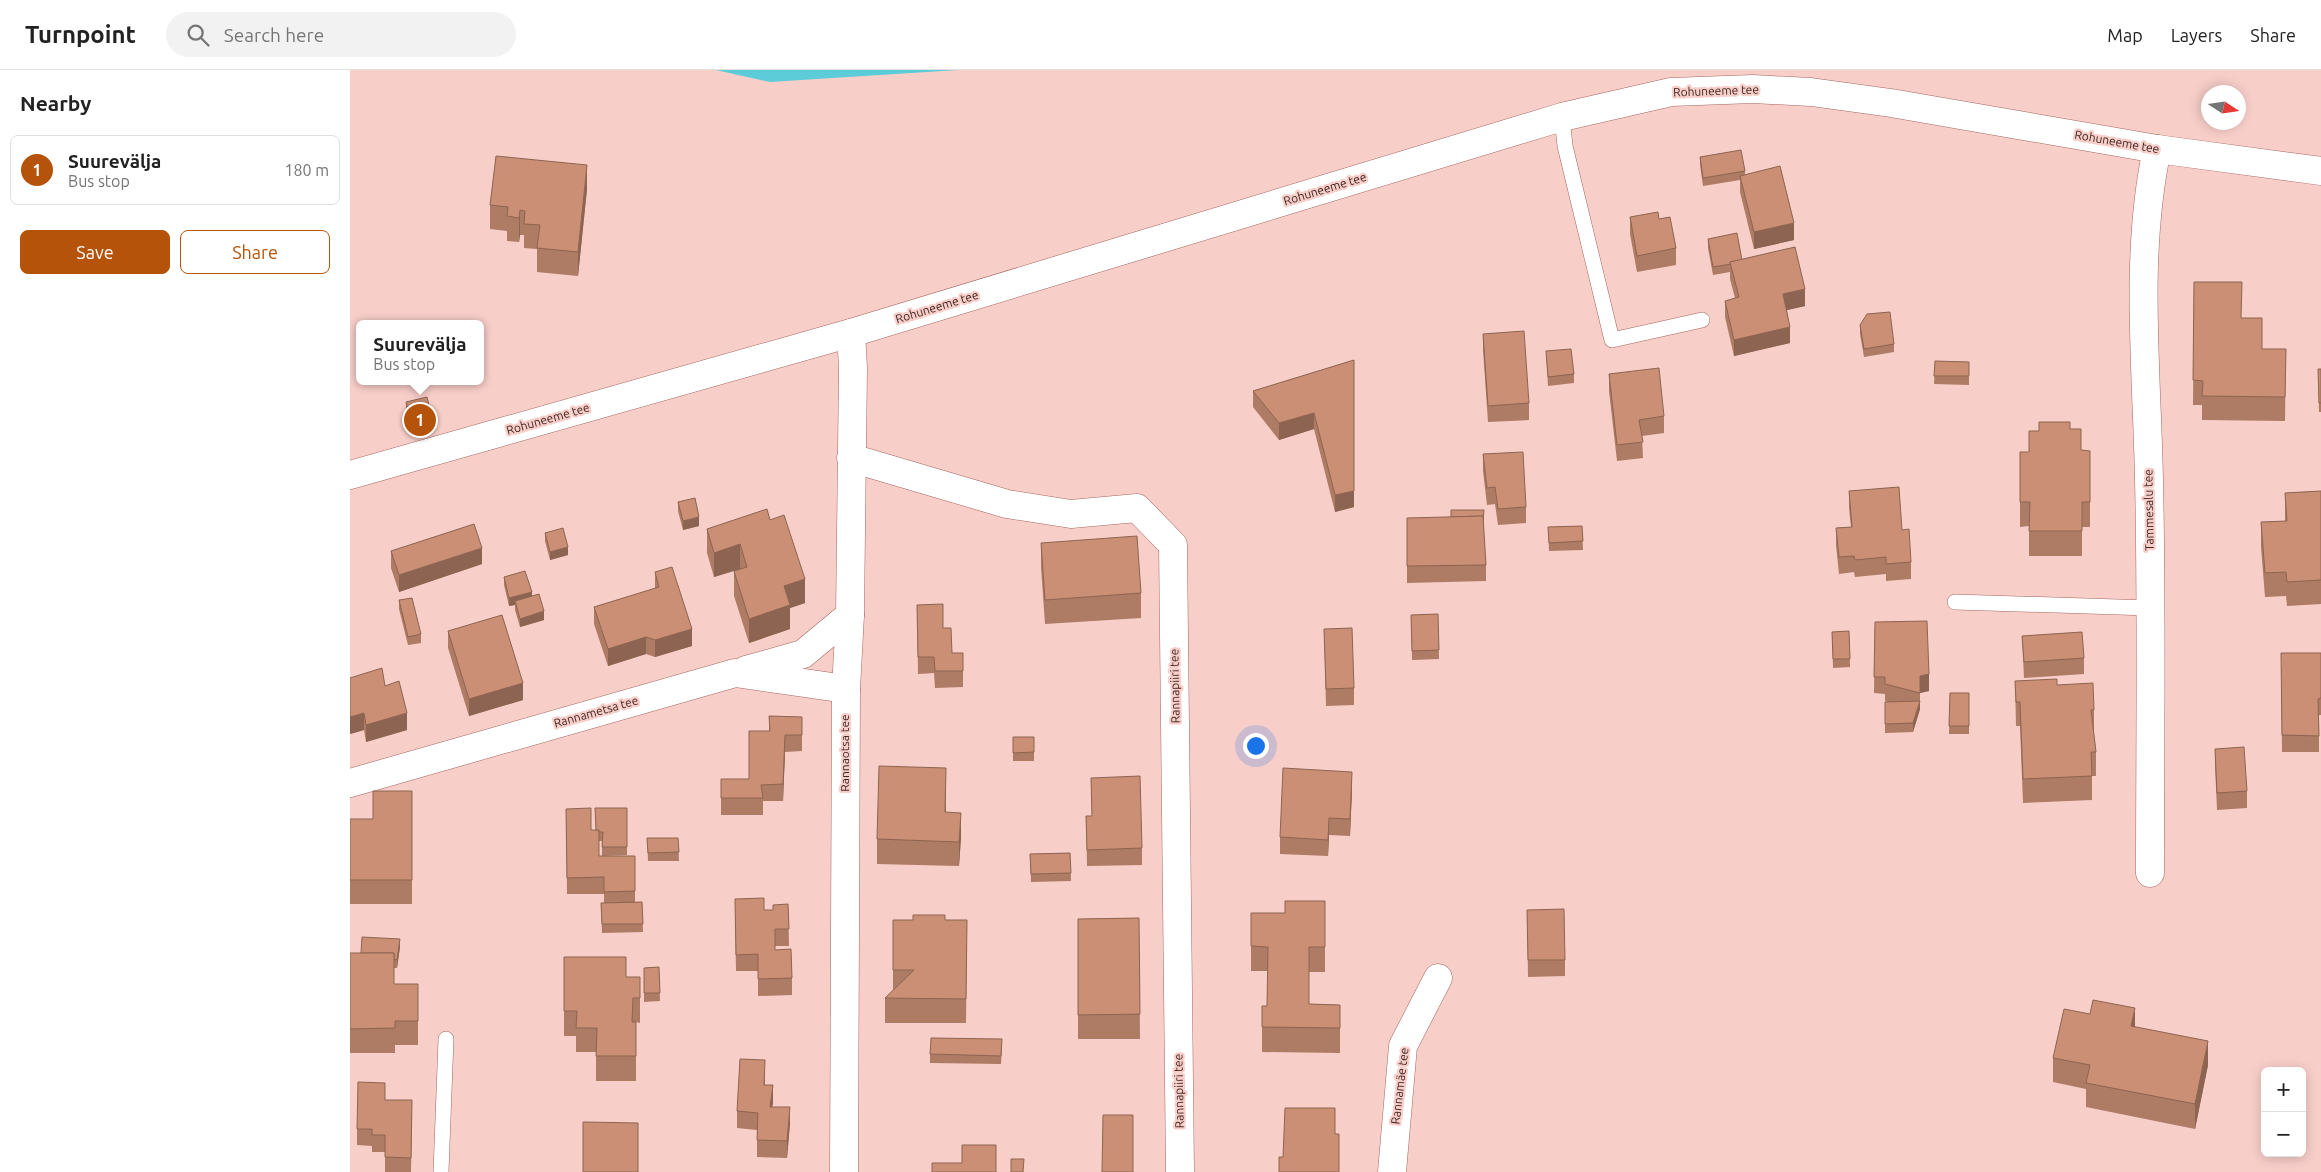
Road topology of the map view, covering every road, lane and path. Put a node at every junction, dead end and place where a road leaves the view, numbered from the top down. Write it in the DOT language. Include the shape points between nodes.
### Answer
graph roads {
  1 [pos="1562,117"];
  2 [pos="2157,148"];
  3 [pos="2321,171"];
  4 [pos="1702,320"];
  5 [pos="851,333"];
  6 [pos="852,458"];
  7 [pos="350,475"];
  8 [pos="1956,602"];
  9 [pos="2150,608"];
  10 [pos="850,615"];
  11 [pos="735,673"];
  12 [pos="846,689"];
  13 [pos="350,783"];
  14 [pos="2150,873"];
  15 [pos="1438,978"];
  16 [pos="446,1039"];
  17 [pos="441,1172"];
  18 [pos="844,1172"];
  19 [pos="1180,1172"];
  20 [pos="1392,1172"];
  1 -- 2 [label="street, Rohuneeme tee" via="1671,92 1753,89 1811,92"];
  1 -- 4 [label="lane" via="1565,146 1612,340"];
  1 -- 5 [label="street, Rohuneeme tee"];
  2 -- 3 [label="street, Rohuneeme tee"];
  2 -- 9 [label="street, Tammesalu tee" via="2150,181 2145,279"];
  5 -- 6 [label="street, Rannaotsa tee"];
  5 -- 7 [label="street, Rohuneeme tee"];
  6 -- 10 [label="street, Rannaotsa tee"];
  6 -- 19 [label="street, Rannapiiri tee" via="1007,504 1071,514 1137,508 1173,545"];
  8 -- 9 [label="lane"];
  9 -- 14 [label="street, Tammesalu tee"];
  10 -- 11 [label="street" via="802,654"];
  10 -- 12 [label="street, Rannaotsa tee"];
  11 -- 12 [label="street, Rannametsa tee"];
  11 -- 13 [label="street, Rannametsa tee"];
  12 -- 18 [label="street, Rannaotsa tee"];
  15 -- 20 [label="street, Rannamäe tee" via="1403,1046"];
  16 -- 17 [label="lane"];
}
